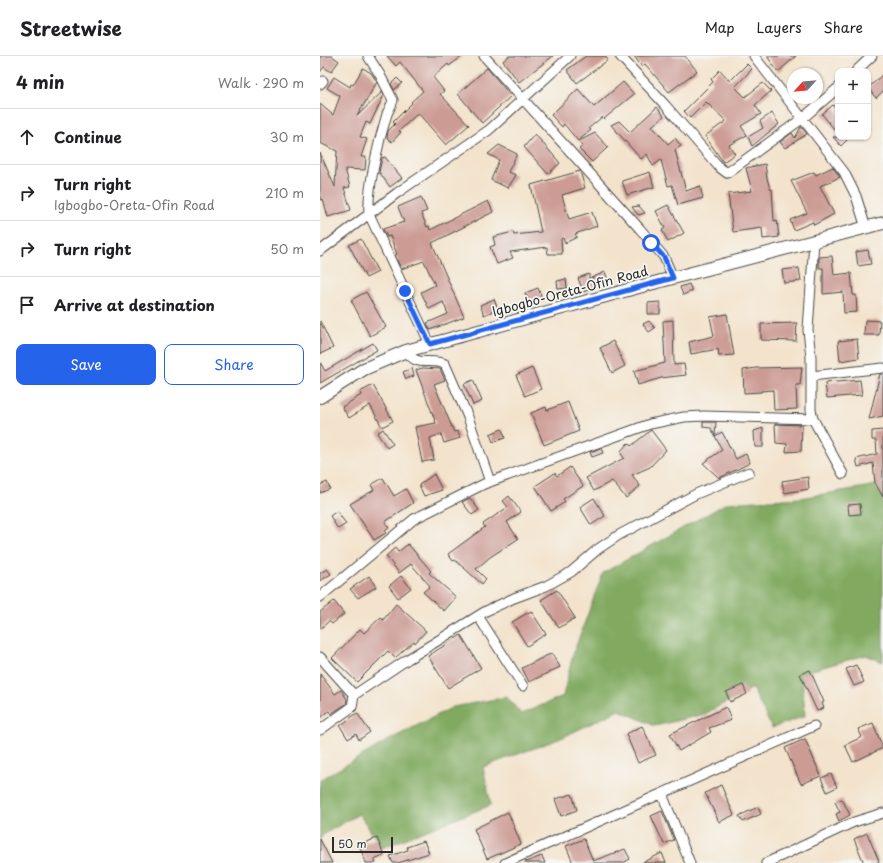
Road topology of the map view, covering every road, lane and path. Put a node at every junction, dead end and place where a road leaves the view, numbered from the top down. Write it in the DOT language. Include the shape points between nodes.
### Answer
graph roads {
  1 [pos="368,56"];
  2 [pos="484,56"];
  3 [pos="570,56"];
  4 [pos="620,56"];
  5 [pos="754,56"];
  6 [pos="872,56"];
  7 [pos="859,68"];
  8 [pos="835,91"];
  9 [pos="523,99"];
  10 [pos="803,118"];
  11 [pos="369,214"];
  12 [pos="883,223"];
  13 [pos="866,228"];
  14 [pos="814,241"];
  15 [pos="320,251"];
  16 [pos="673,278"];
  17 [pos="430,344"];
  18 [pos="406,351"];
  19 [pos="883,368"];
  20 [pos="811,376"];
  21 [pos="320,397"];
  22 [pos="813,419"];
  23 [pos="749,472"];
  24 [pos="843,474"];
  25 [pos="490,482"];
  26 [pos="320,596"];
  27 [pos="478,616"];
  28 [pos="320,657"];
  29 [pos="523,686"];
  30 [pos="354,695"];
  31 [pos="814,726"];
  32 [pos="320,730"];
  33 [pos="662,794"];
  34 [pos="883,813"];
  35 [pos="505,863"];
  36 [pos="690,863"];
  37 [pos="766,863"];
  1 -- 11 [label="street" via="393,100 387,114 372,180 368,201"];
  2 -- 9 [label="street"];
  3 -- 9 [label="street"];
  4 -- 10 [label="street" via="727,173"];
  5 -- 10 [label="street"];
  6 -- 7 [label="street"];
  8 -- 10 [label="street"];
  9 -- 11 [label="street" via="468,146 397,192"];
  9 -- 16 [label="street" via="664,257"];
  10 -- 13 [label="street" via="844,172 856,196"];
  11 -- 15 [label="street"];
  11 -- 17 [label="street"];
  12 -- 13 [label="street, Igbogbo-Oreta-Ofin Road"];
  13 -- 14 [label="street, Igbogbo-Oreta-Ofin Road"];
  14 -- 16 [label="street, Igbogbo-Oreta-Ofin Road"];
  14 -- 20 [label="street" via="808,330 812,357"];
  16 -- 17 [label="street, Igbogbo-Oreta-Ofin Road"];
  17 -- 18 [label="street, Igbogbo-Oreta-Ofin Road"];
  18 -- 21 [label="street, Igbogbo-Oreta-Ofin Road" via="364,369"];
  18 -- 25 [label="street" via="412,359 421,362 435,360 445,364 468,417"];
  19 -- 20 [label="street"];
  20 -- 22 [label="street" via="810,410"];
  22 -- 24 [label="street"];
  22 -- 25 [label="street" via="704,416 664,420"];
  23 -- 27 [label="street" via="696,494 607,542 571,572 546,586"];
  25 -- 26 [label="street" via="414,520"];
  27 -- 29 [label="street"];
  27 -- 30 [label="street"];
  28 -- 30 [label="street"];
  30 -- 32 [label="street" via="352,707"];
  31 -- 33 [label="street"];
  33 -- 35 [label="street"];
  33 -- 36 [label="street"];
  34 -- 37 [label="street" via="854,822"];
}
